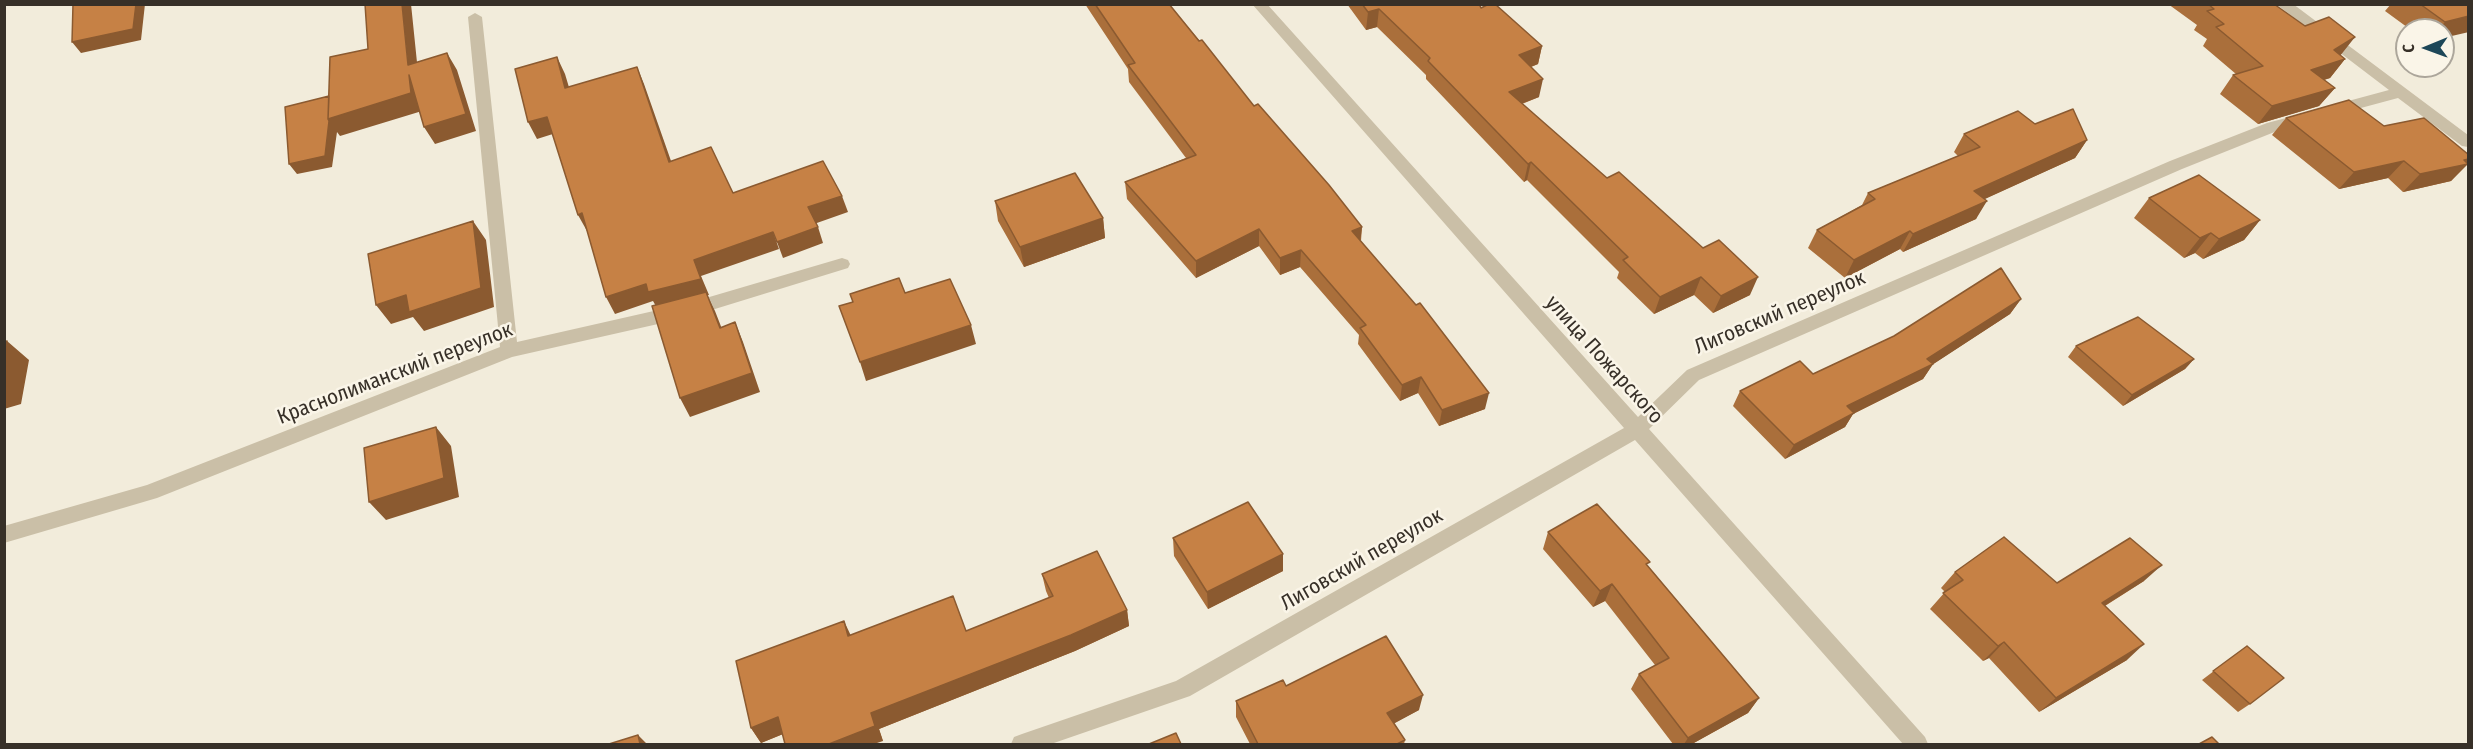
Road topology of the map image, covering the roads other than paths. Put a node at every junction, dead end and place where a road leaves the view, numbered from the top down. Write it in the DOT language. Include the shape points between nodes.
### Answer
graph roads {
  1 [pos="1259,4"];
  2 [pos="2283,4"];
  3 [pos="476,17"];
  4 [pos="2401,92"];
  5 [pos="2469,142"];
  6 [pos="842,264"];
  7 [pos="509,351"];
  8 [pos="1636,430"];
  9 [pos="4,535"];
  10 [pos="1022,744"];
  11 [pos="1917,744"];
  1 -- 8 [label="street, улица Пожарского"];
  2 -- 4 [label="street"];
  3 -- 7 [label="street"];
  4 -- 5 [label="street"];
  4 -- 8 [label="street, Лиговский переулок" via="2272,127 2176,165 1693,375"];
  6 -- 7 [label="street, Краснолиманский переулок" via="689,310"];
  7 -- 9 [label="street, Краснолиманский переулок" via="150,492"];
  8 -- 10 [label="street, Лиговский переулок" via="1182,689"];
  8 -- 11 [label="street, улица Пожарского"];
}
